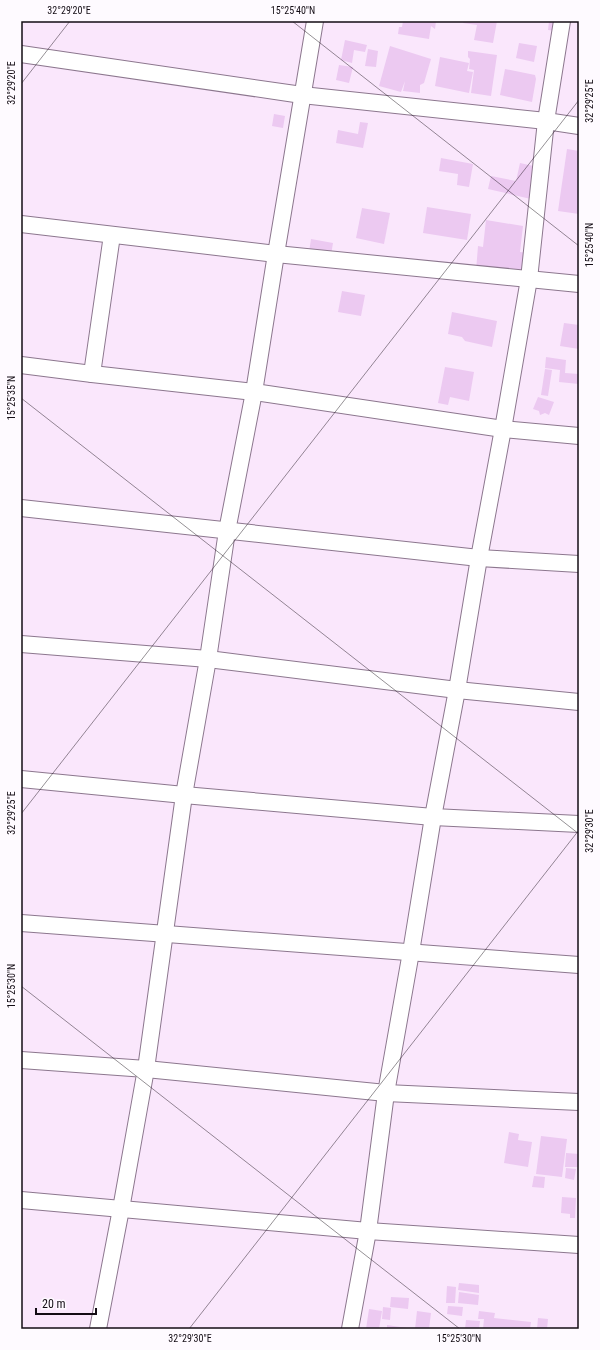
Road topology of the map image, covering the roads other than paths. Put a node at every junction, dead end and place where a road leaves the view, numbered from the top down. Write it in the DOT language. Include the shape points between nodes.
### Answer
graph roads {
  1 [pos="315,21"];
  2 [pos="562,21"];
  3 [pos="21,54"];
  4 [pos="302,95"];
  5 [pos="546,121"];
  6 [pos="579,126"];
  7 [pos="21,224"];
  8 [pos="112,235"];
  9 [pos="276,254"];
  10 [pos="529,279"];
  11 [pos="579,284"];
  12 [pos="21,365"];
  13 [pos="92,374"];
  14 [pos="254,392"];
  15 [pos="503,429"];
  16 [pos="579,436"];
  17 [pos="21,508"];
  18 [pos="227,531"];
  19 [pos="479,558"];
  20 [pos="579,564"];
  21 [pos="21,644"];
  22 [pos="208,659"];
  23 [pos="457,690"];
  24 [pos="579,702"];
  25 [pos="21,779"];
  26 [pos="184,795"];
  27 [pos="433,816"];
  28 [pos="579,824"];
  29 [pos="21,923"];
  30 [pos="165,935"];
  31 [pos="411,952"];
  32 [pos="579,965"];
  33 [pos="21,1060"];
  34 [pos="146,1069"];
  35 [pos="386,1093"];
  36 [pos="579,1102"];
  37 [pos="21,1200"];
  38 [pos="121,1209"];
  39 [pos="368,1231"];
  40 [pos="579,1245"];
  41 [pos="98,1329"];
  42 [pos="350,1329"];
  1 -- 4 [label="street"];
  2 -- 5 [label="street"];
  3 -- 4 [label="street"];
  4 -- 5 [label="street"];
  4 -- 9 [label="street"];
  5 -- 6 [label="street"];
  5 -- 10 [label="street"];
  7 -- 8 [label="street"];
  8 -- 9 [label="street"];
  8 -- 13 [label="street"];
  9 -- 10 [label="street"];
  9 -- 14 [label="street"];
  10 -- 11 [label="street"];
  10 -- 15 [label="street"];
  12 -- 13 [label="street"];
  13 -- 14 [label="street"];
  14 -- 15 [label="street"];
  14 -- 18 [label="street"];
  15 -- 16 [label="street"];
  15 -- 19 [label="street"];
  17 -- 18 [label="street"];
  18 -- 19 [label="street"];
  18 -- 22 [label="street"];
  19 -- 20 [label="street"];
  19 -- 23 [label="street"];
  21 -- 22 [label="street"];
  22 -- 23 [label="street"];
  22 -- 26 [label="street"];
  23 -- 24 [label="street"];
  23 -- 27 [label="street"];
  25 -- 26 [label="street"];
  26 -- 27 [label="street"];
  26 -- 30 [label="street"];
  27 -- 28 [label="street"];
  27 -- 31 [label="street"];
  29 -- 30 [label="street"];
  30 -- 31 [label="street"];
  30 -- 34 [label="street"];
  31 -- 32 [label="street"];
  31 -- 35 [label="street"];
  33 -- 34 [label="street"];
  34 -- 35 [label="street"];
  34 -- 38 [label="street"];
  35 -- 36 [label="street"];
  35 -- 39 [label="street"];
  37 -- 38 [label="street"];
  38 -- 39 [label="street"];
  38 -- 41 [label="street"];
  39 -- 40 [label="street"];
  39 -- 42 [label="street"];
}
